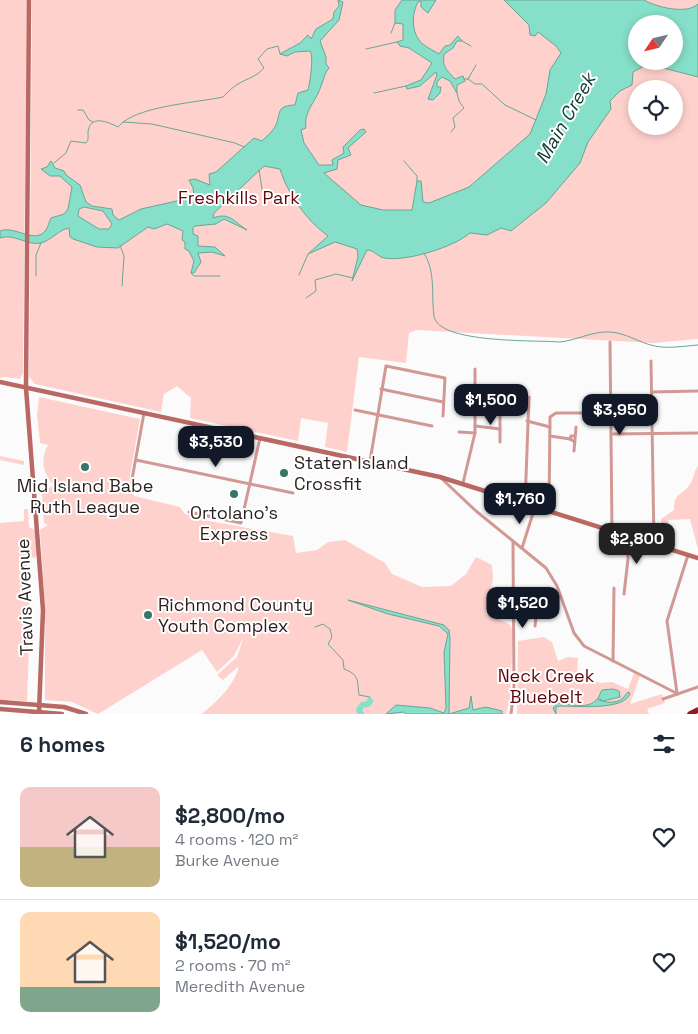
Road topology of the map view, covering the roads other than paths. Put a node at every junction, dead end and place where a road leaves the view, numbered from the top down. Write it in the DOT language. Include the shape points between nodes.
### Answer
graph roads {
  1 [pos="29,0"];
  2 [pos="610,342"];
  3 [pos="651,361"];
  4 [pos="475,369"];
  5 [pos="0,382"];
  6 [pos="26,388"];
  7 [pos="381,389"];
  8 [pos="698,391"];
  9 [pos="652,392"];
  10 [pos="529,397"];
  11 [pos="443,402"];
  12 [pos="475,407"];
  13 [pos="355,410"];
  14 [pos="500,410"];
  15 [pos="510,411"];
  16 [pos="144,413"];
  17 [pos="583,414"];
  18 [pos="377,415"];
  19 [pos="443,416"];
  20 [pos="527,421"];
  21 [pos="432,426"];
  22 [pos="474,426"];
  23 [pos="550,427"];
  24 [pos="576,427"];
  25 [pos="500,429"];
  26 [pos="459,432"];
  27 [pos="475,433"];
  28 [pos="652,433"];
  29 [pos="698,433"];
  30 [pos="611,434"];
  31 [pos="550,436"];
  32 [pos="575,436"];
  33 [pos="261,437"];
  34 [pos="570,439"];
  35 [pos="500,442"];
  36 [pos="575,442"];
  37 [pos="574,451"];
  38 [pos="136,460"];
  39 [pos="370,461"];
  40 [pos="440,477"];
  41 [pos="463,483"];
  42 [pos="249,484"];
  43 [pos="131,485"];
  44 [pos="293,493"];
  45 [pos="525,504"];
  46 [pos="535,507"];
  47 [pos="549,511"];
  48 [pos="189,512"];
  49 [pos="612,530"];
  50 [pos="628,535"];
  51 [pos="514,543"];
  52 [pos="654,544"];
  53 [pos="522,548"];
  54 [pos="688,555"];
  55 [pos="698,558"];
  56 [pos="614,588"];
  57 [pos="624,594"];
  58 [pos="537,608"];
  59 [pos="535,616"];
  60 [pos="514,617"];
  61 [pos="535,626"];
  62 [pos="613,661"];
  63 [pos="698,688"];
  64 [pos="678,694"];
  65 [pos="663,699"];
  66 [pos="0,702"];
  67 [pos="40,705"];
  68 [pos="0,709"];
  69 [pos="698,710"];
  70 [pos="39,712"];
  71 [pos="62,714"];
  72 [pos="86,714"];
  73 [pos="511,714"];
  74 [pos="690,714"];
  1 -- 6 [label="street, Travis Avenue"];
  2 -- 30 [label="street"];
  3 -- 9 [label="street"];
  4 -- 12 [label="street"];
  5 -- 6 [label="street"];
  6 -- 16 [label="street"];
  6 -- 67 [label="street, Travis Avenue" via="43,610"];
  7 -- 11 [label="street"];
  7 -- 11 [label="street" via="386,366 445,378"];
  7 -- 18 [label="street"];
  8 -- 9 [label="street"];
  9 -- 28 [label="street"];
  10 -- 20 [label="street"];
  11 -- 19 [label="street"];
  12 -- 14 [label="street"];
  12 -- 22 [label="street"];
  13 -- 18 [label="street"];
  14 -- 15 [label="street"];
  14 -- 25 [label="street"];
  16 -- 33 [label="street"];
  16 -- 38 [label="street"];
  17 -- 23 [label="street" via="554,413 550,417"];
  18 -- 21 [label="street"];
  18 -- 39 [label="street"];
  20 -- 23 [label="street"];
  20 -- 45 [label="street"];
  22 -- 25 [label="street"];
  22 -- 27 [label="street"];
  23 -- 31 [label="street"];
  24 -- 32 [label="street"];
  25 -- 35 [label="street"];
  26 -- 27 [label="street"];
  27 -- 41 [label="street"];
  28 -- 29 [label="street"];
  28 -- 30 [label="street"];
  28 -- 52 [label="street"];
  30 -- 49 [label="street"];
  31 -- 34 [label="street"];
  31 -- 47 [label="street"];
  32 -- 34 [label="street"];
  32 -- 36 [label="street"];
  33 -- 39 [label="street"];
  33 -- 42 [label="street"];
  34 -- 36 [label="street"];
  36 -- 37 [label="street"];
  38 -- 42 [label="street"];
  38 -- 43 [label="street"];
  39 -- 40 [label="street"];
  40 -- 41 [label="street"];
  40 -- 51 [label="street"];
  41 -- 45 [label="street"];
  42 -- 44 [label="street"];
  42 -- 48 [label="street" via="241,523"];
  45 -- 46 [label="street"];
  46 -- 47 [label="street"];
  46 -- 53 [label="street"];
  47 -- 49 [label="street"];
  49 -- 50 [label="street"];
  50 -- 52 [label="street"];
  50 -- 57 [label="street"];
  51 -- 53 [label="street"];
  51 -- 60 [label="street"];
  52 -- 54 [label="street"];
  53 -- 62 [label="street" via="553,578 580,642"];
  54 -- 55 [label="street"];
  54 -- 64 [label="street" via="667,621"];
  56 -- 62 [label="street"];
  58 -- 59 [label="street"];
  59 -- 60 [label="street"];
  59 -- 61 [label="street"];
  60 -- 73 [label="street"];
  62 -- 64 [label="street"];
  63 -- 64 [label="street"];
  64 -- 65 [label="street"];
  66 -- 67 [label="street"];
  67 -- 70 [label="street, Travis Avenue"];
  67 -- 72 [label="street" via="64,707"];
  68 -- 70 [label="street"];
  69 -- 74 [label="highway"];
  70 -- 71 [label="street"];
}
